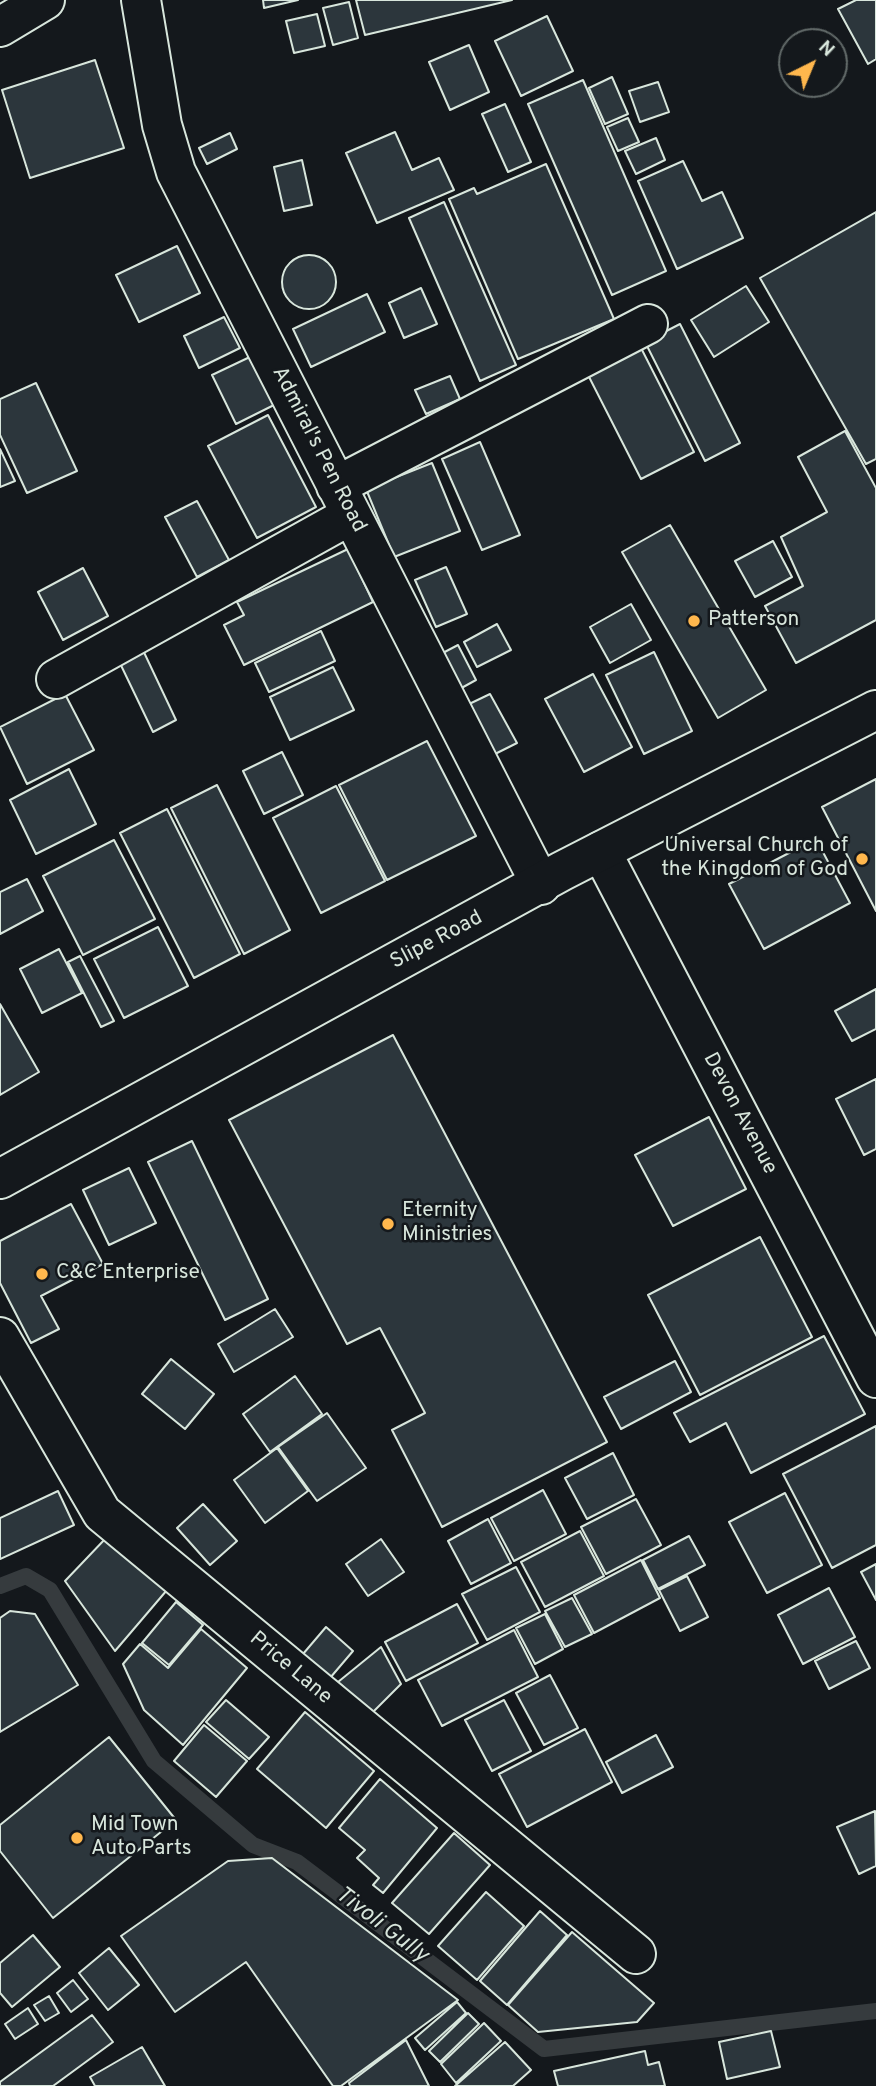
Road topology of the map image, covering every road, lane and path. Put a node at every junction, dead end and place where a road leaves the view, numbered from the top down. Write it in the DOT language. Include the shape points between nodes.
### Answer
graph roads {
  1 [pos="44,0"];
  2 [pos="141,0"];
  3 [pos="0,27"];
  4 [pos="648,324"];
  5 [pos="344,501"];
  6 [pos="56,680"];
  7 [pos="876,710"];
  8 [pos="601,851"];
  9 [pos="541,885"];
  10 [pos="0,1178"];
  11 [pos="0,1337"];
  12 [pos="876,1378"];
  13 [pos="636,1954"];
  1 -- 3 [label="street"];
  2 -- 5 [label="street, Admiral's Pen Road" via="162,125 176,172"];
  4 -- 5 [label="street"];
  5 -- 6 [label="street"];
  5 -- 9 [label="street, Admiral's Pen Road"];
  7 -- 8 [label="street, Slipe Road"];
  8 -- 9 [label="street, Slipe Road"];
  8 -- 12 [label="street, Devon Avenue"];
  9 -- 10 [label="street, Slipe Road"];
  11 -- 13 [label="street, Price Lane" via="102,1513"];
}
